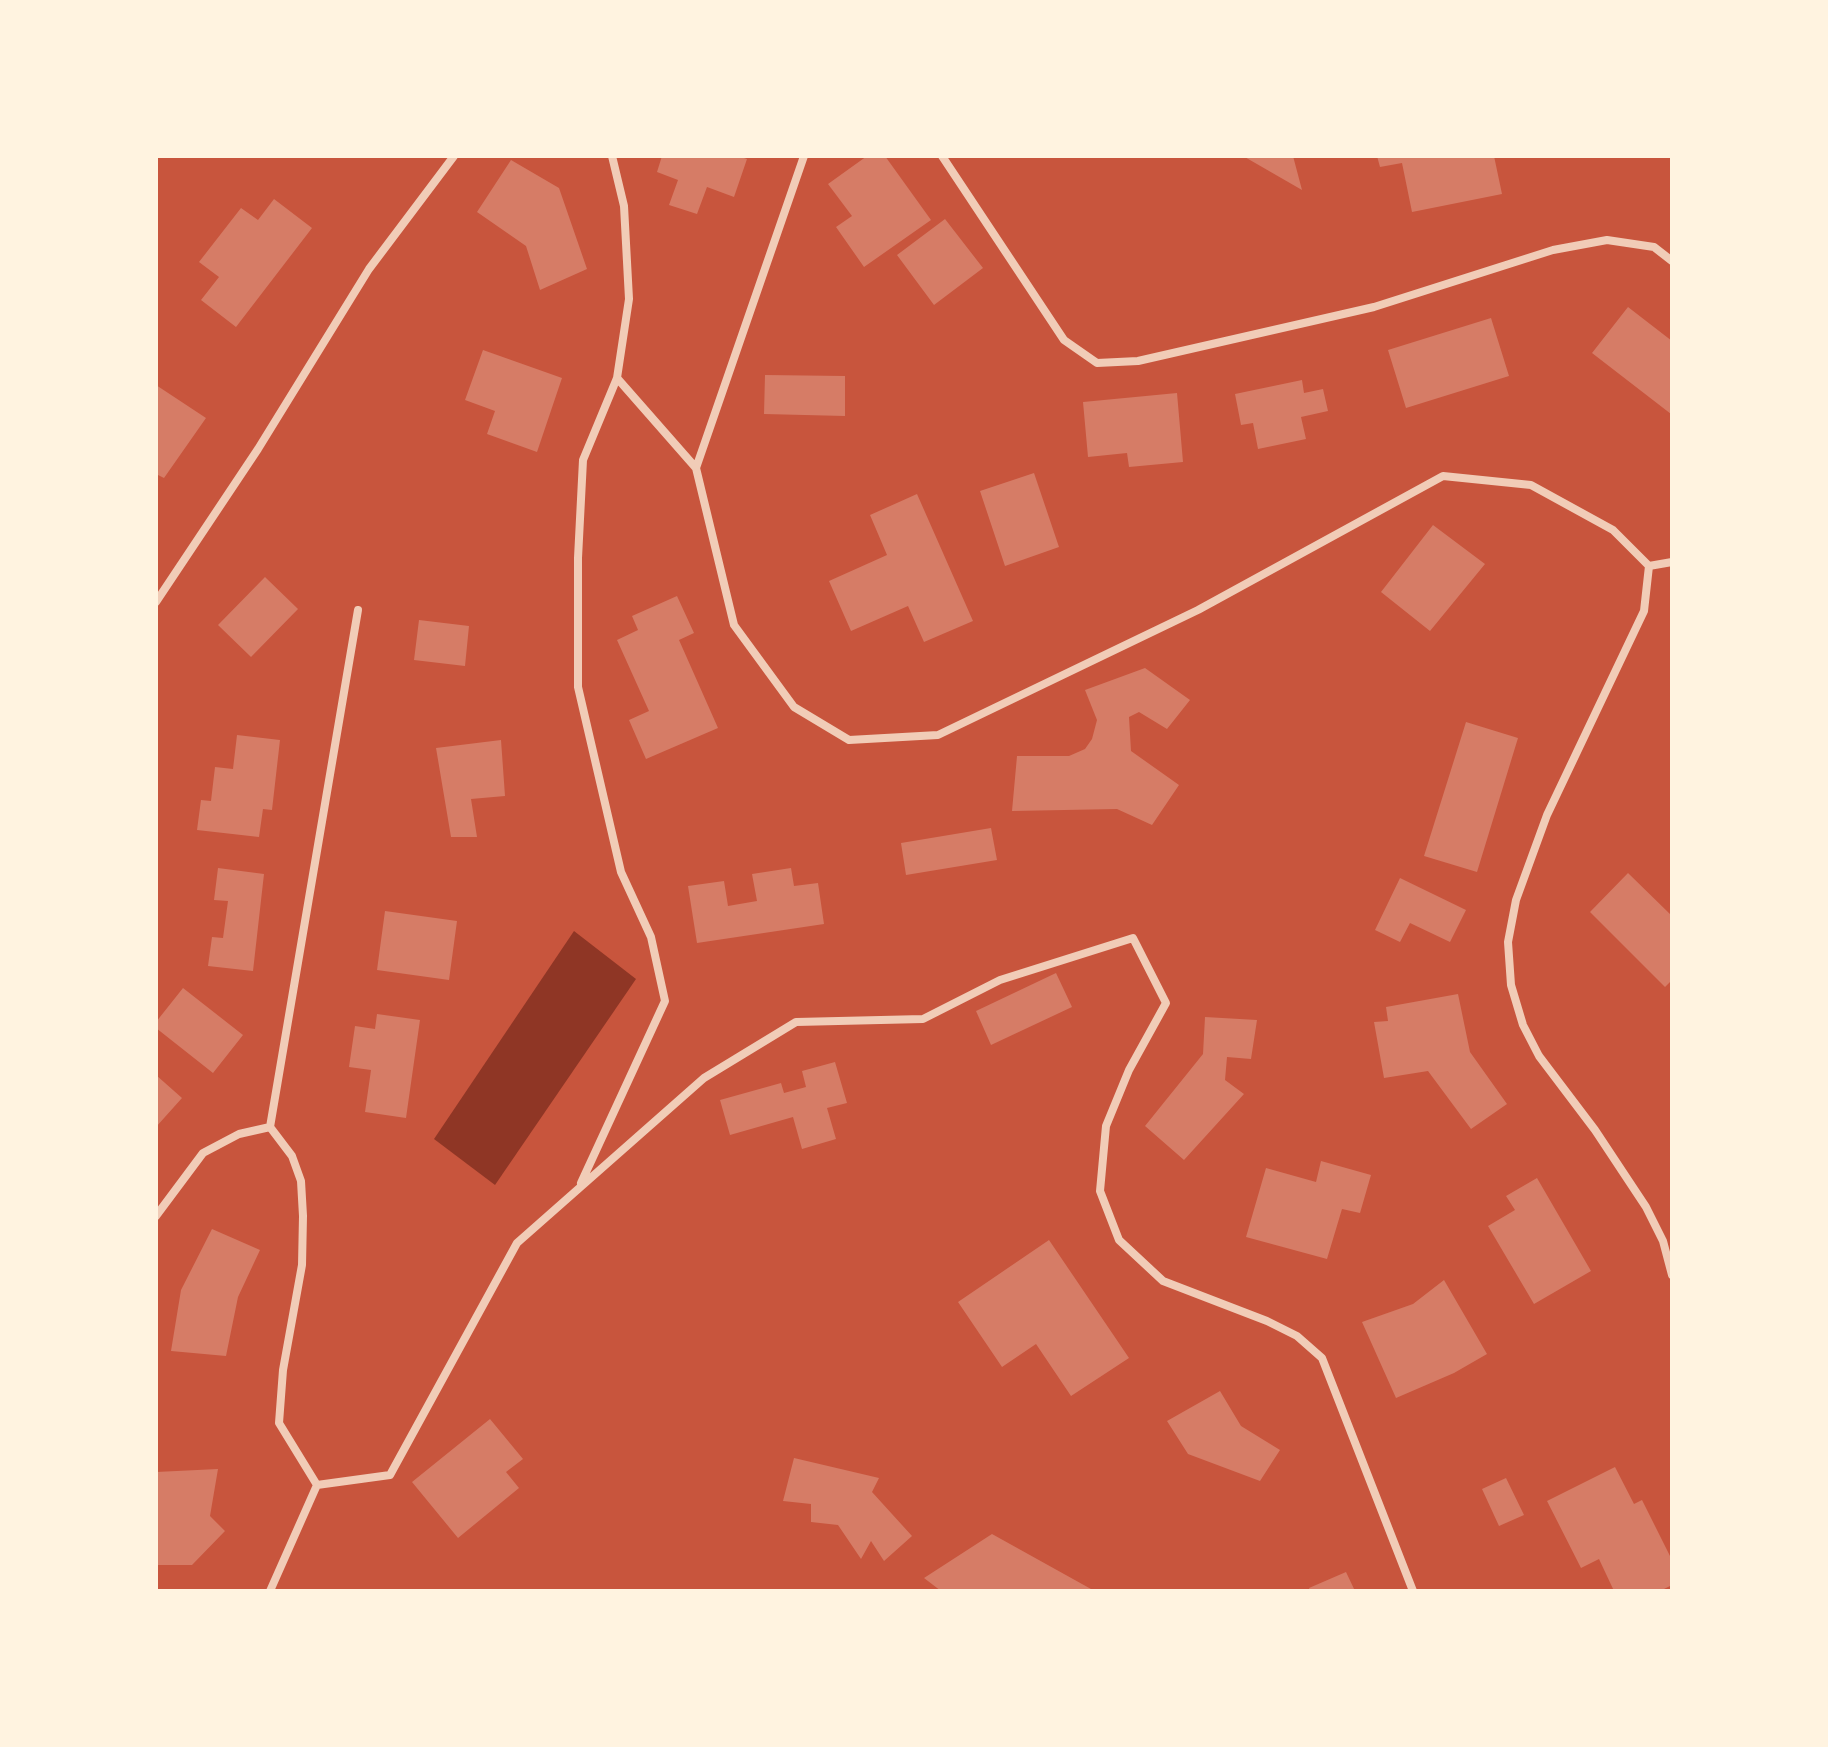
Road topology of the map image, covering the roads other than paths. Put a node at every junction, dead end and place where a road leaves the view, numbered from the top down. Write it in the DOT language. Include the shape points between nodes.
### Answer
graph roads {
  1 [pos="454,156"];
  2 [pos="612,156"];
  3 [pos="804,156"];
  4 [pos="942,156"];
  5 [pos="1672,261"];
  6 [pos="617,378"];
  7 [pos="696,468"];
  8 [pos="1672,562"];
  9 [pos="1649,566"];
  10 [pos="156,602"];
  11 [pos="358,610"];
  12 [pos="270,1127"];
  13 [pos="578,1189"];
  14 [pos="156,1216"];
  15 [pos="1672,1275"];
  16 [pos="317,1485"];
  17 [pos="270,1591"];
  18 [pos="1413,1591"];
  1 -- 10 [label="street" via="369,269"];
  2 -- 6 [label="street" via="624,206 629,299"];
  3 -- 7 [label="street"];
  4 -- 5 [label="street" via="1064,340 1097,363 1138,361 1374,307 1553,250 1607,240 1654,247"];
  6 -- 7 [label="street"];
  6 -- 13 [label="street" via="583,460 578,687 621,872 651,937 665,1001"];
  7 -- 9 [label="street" via="734,625 794,707 849,740 938,735 1198,610 1443,476 1531,485 1613,530"];
  8 -- 9 [label="street"];
  9 -- 15 [label="street" via="1644,611 1547,815 1516,900 1508,942 1511,985 1523,1025 1539,1056 1646,1207"];
  11 -- 12 [label="street"];
  12 -- 14 [label="street" via="239,1134 203,1153"];
  12 -- 16 [label="street" via="297,1169 303,1216 302,1265 279,1423"];
  13 -- 16 [label="street" via="517,1243 390,1475"];
  13 -- 18 [label="street" via="704,1078 796,1022 923,1019 1000,980 1133,938 1166,1003 1106,1126 1100,1191 1119,1240 1163,1281 1277,1326 1322,1358"];
  16 -- 17 [label="street"];
}
